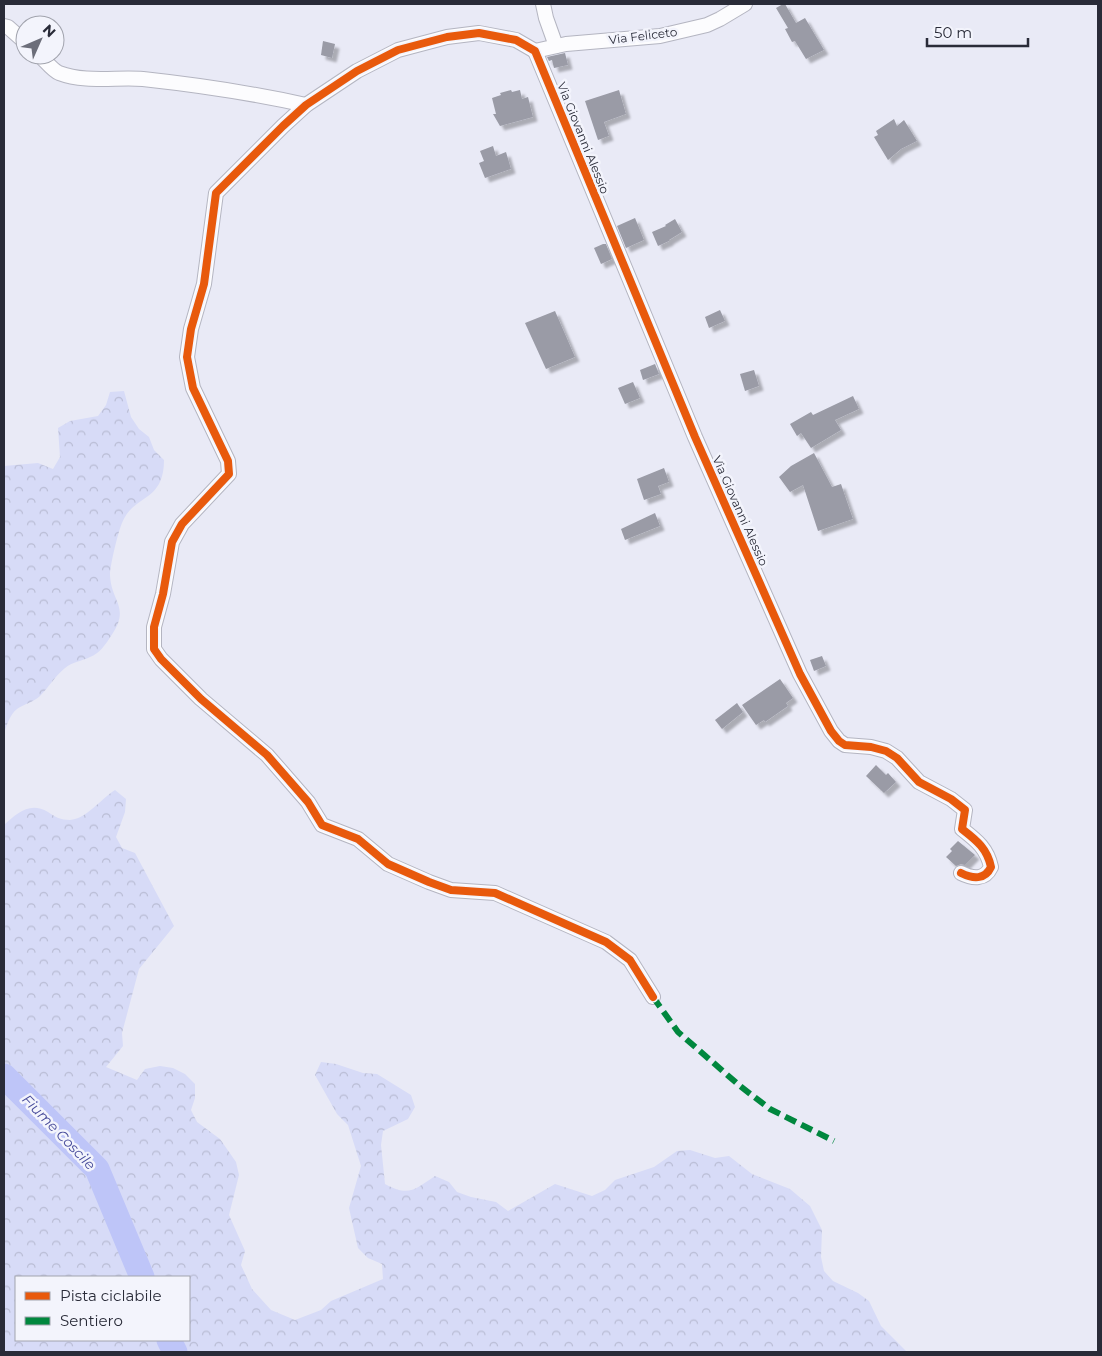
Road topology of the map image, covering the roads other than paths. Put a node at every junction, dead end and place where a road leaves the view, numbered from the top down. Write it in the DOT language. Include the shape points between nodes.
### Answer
graph roads {
  1 [pos="543,4"];
  2 [pos="745,4"];
  3 [pos="4,26"];
  4 [pos="15,33"];
  5 [pos="556,46"];
  6 [pos="535,51"];
  7 [pos="51,65"];
  8 [pos="306,105"];
  9 [pos="961,873"];
  10 [pos="653,998"];
  1 -- 5 [label="street"];
  2 -- 5 [label="street, Via Feliceto" via="707,25 660,36"];
  3 -- 4 [label="street"];
  5 -- 6 [label="street, Via Feliceto"];
  6 -- 8 [label="street" via="516,40 479,32 447,37 398,50 357,71"];
  6 -- 9 [label="street, Via Giovanni Alessio" via="695,438 800,674 839,741 845,745 886,751 919,782 965,810 962,829 980,843 991,866 983,876 970,878"];
  7 -- 8 [label="street" via="58,72 81,78 172,82"];
  8 -- 10 [label="street" via="216,193 204,284 190,329 187,357 194,388 228,461 229,474 182,524 172,542 154,628 154,649 201,699 267,755 308,802 322,825 358,839 388,864 429,882 451,890 495,893 606,942 630,960"];
}
